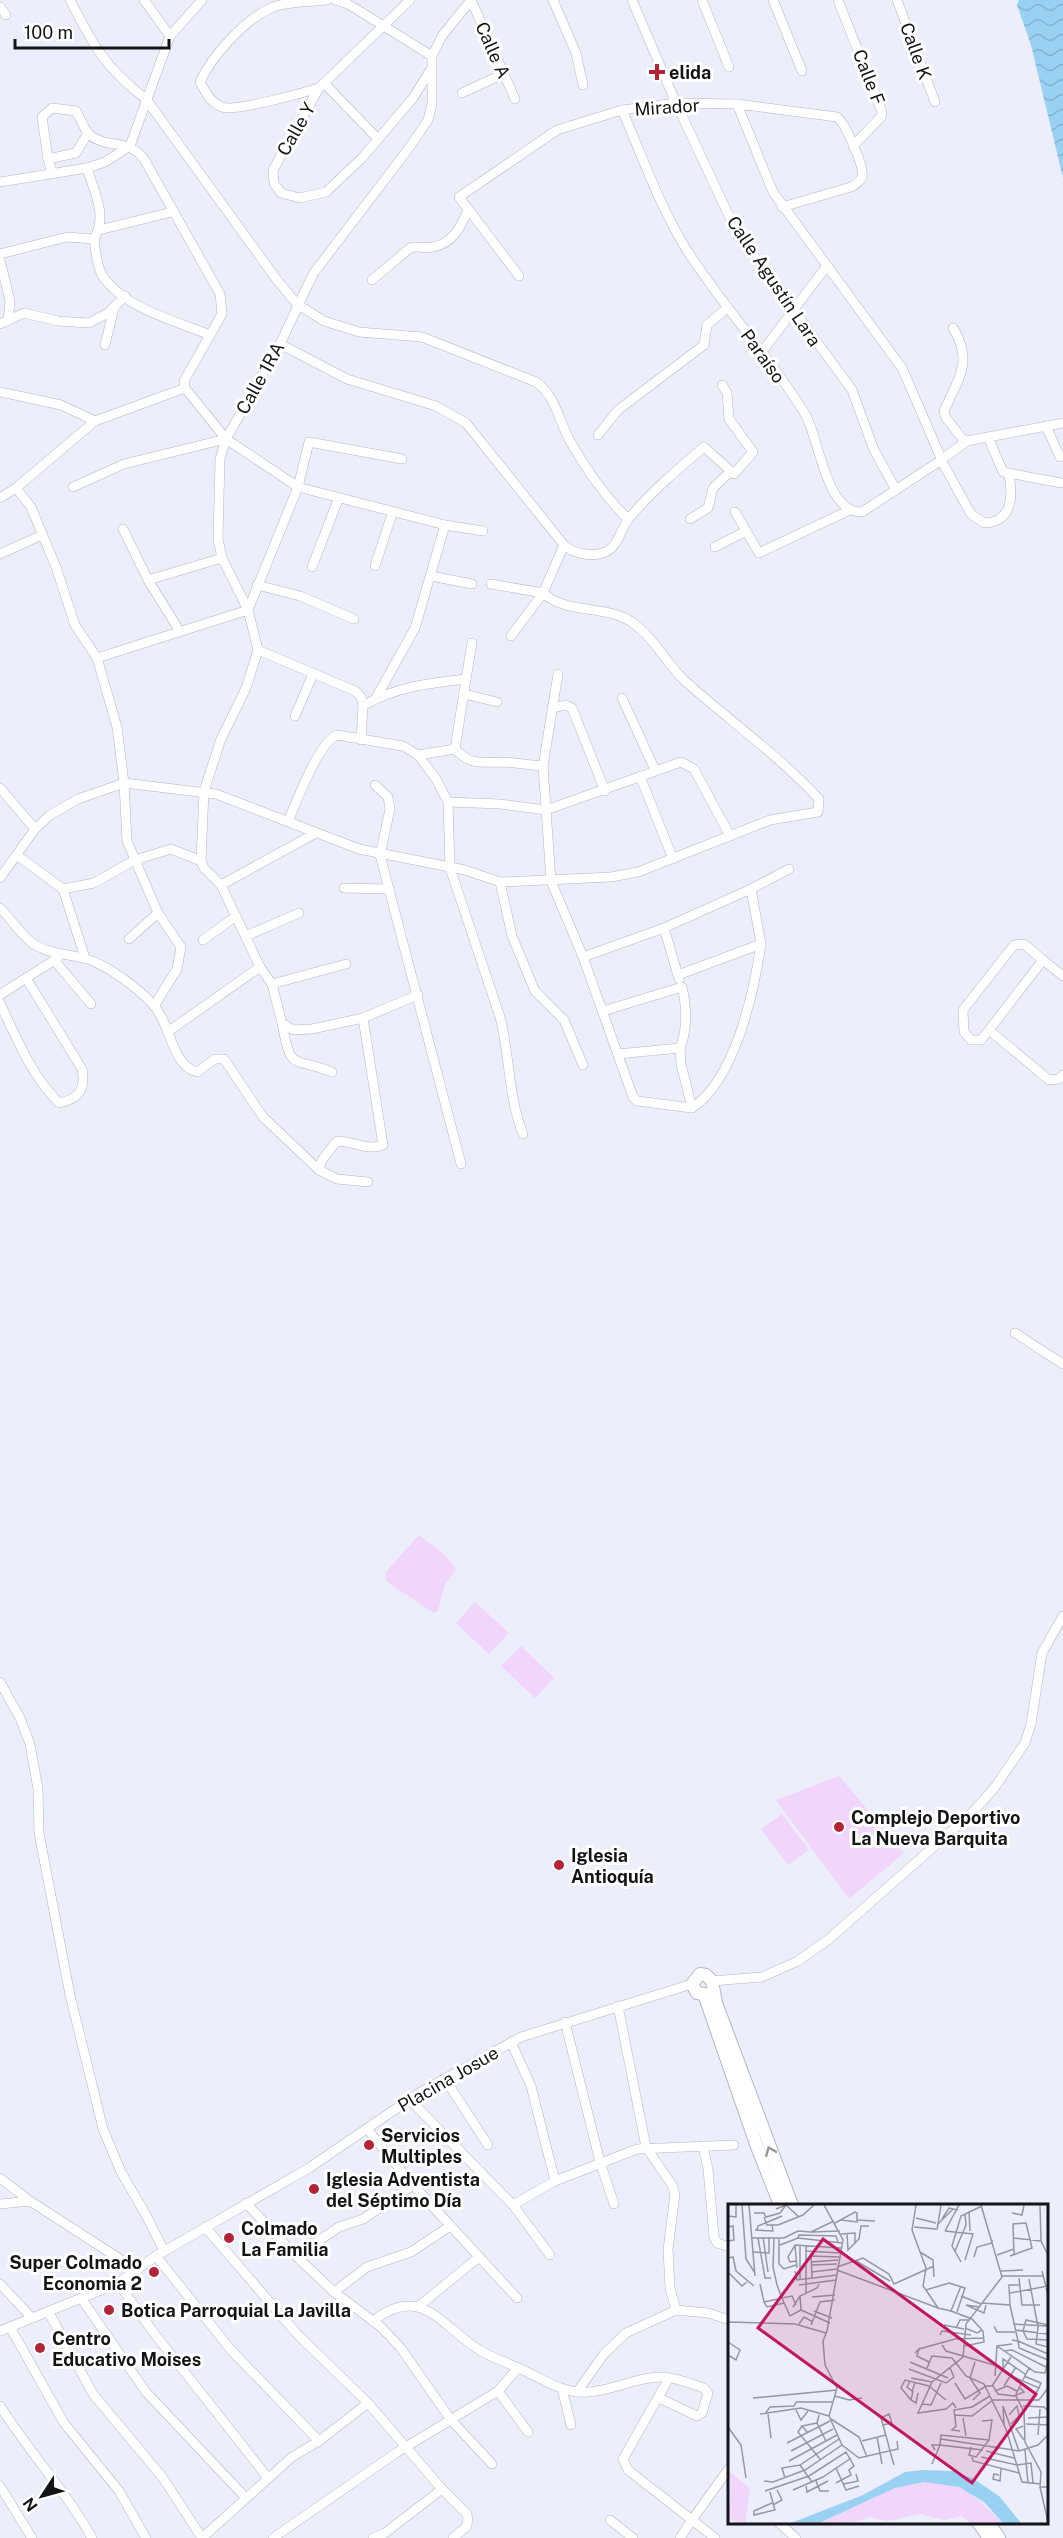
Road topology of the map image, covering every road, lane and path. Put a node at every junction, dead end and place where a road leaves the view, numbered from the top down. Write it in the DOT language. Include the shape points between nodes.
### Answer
graph roads {
  1 [pos="70,0"];
  2 [pos="144,0"];
  3 [pos="202,0"];
  4 [pos="327,0"];
  5 [pos="335,0"];
  6 [pos="410,0"];
  7 [pos="471,0"];
  8 [pos="553,0"];
  9 [pos="632,0"];
  10 [pos="702,0"];
  11 [pos="773,0"];
  12 [pos="838,0"];
  13 [pos="897,0"];
  14 [pos="382,27"];
  15 [pos="170,36"];
  16 [pos="432,56"];
  17 [pos="729,67"];
  18 [pos="431,69"];
  19 [pos="802,71"];
  20 [pos="503,74"];
  21 [pos="583,85"];
  22 [pos="322,86"];
  23 [pos="462,93"];
  24 [pos="146,99"];
  25 [pos="514,99"];
  26 [pos="935,102"];
  27 [pos="676,103"];
  28 [pos="737,104"];
  29 [pos="622,110"];
  30 [pos="88,133"];
  31 [pos="378,140"];
  32 [pos="130,146"];
  33 [pos="853,146"];
  34 [pos="48,159"];
  35 [pos="87,168"];
  36 [pos="52,173"];
  37 [pos="0,182"];
  38 [pos="782,207"];
  39 [pos="468,210"];
  40 [pos="172,212"];
  41 [pos="96,235"];
  42 [pos="0,254"];
  43 [pos="0,260"];
  44 [pos="826,267"];
  45 [pos="519,276"];
  46 [pos="372,280"];
  47 [pos="125,296"];
  48 [pos="297,304"];
  49 [pos="114,308"];
  50 [pos="727,308"];
  51 [pos="792,310"];
  52 [pos="4,322"];
  53 [pos="953,328"];
  54 [pos="210,335"];
  55 [pos="280,344"];
  56 [pos="105,345"];
  57 [pos="761,354"];
  58 [pos="722,385"];
  59 [pos="185,388"];
  60 [pos="2,396"];
  61 [pos="95,421"];
  62 [pos="1063,423"];
  63 [pos="1046,426"];
  64 [pos="598,435"];
  65 [pos="988,437"];
  66 [pos="226,439"];
  67 [pos="965,442"];
  68 [pos="1060,457"];
  69 [pos="402,459"];
  70 [pos="941,461"];
  71 [pos="731,471"];
  72 [pos="1009,474"];
  73 [pos="1061,483"];
  74 [pos="73,487"];
  75 [pos="298,487"];
  76 [pos="16,488"];
  77 [pos="896,490"];
  78 [pos="0,498"];
  79 [pos="338,500"];
  80 [pos="850,510"];
  81 [pos="735,512"];
  82 [pos="392,514"];
  83 [pos="628,519"];
  84 [pos="690,519"];
  85 [pos="445,525"];
  86 [pos="123,529"];
  87 [pos="483,531"];
  88 [pos="746,531"];
  89 [pos="42,535"];
  90 [pos="564,545"];
  91 [pos="715,547"];
  92 [pos="0,554"];
  93 [pos="222,558"];
  94 [pos="375,566"];
  95 [pos="312,567"];
  96 [pos="431,576"];
  97 [pos="148,580"];
  98 [pos="472,584"];
  99 [pos="491,584"];
  100 [pos="257,585"];
  101 [pos="543,593"];
  102 [pos="248,610"];
  103 [pos="354,619"];
  104 [pos="179,630"];
  105 [pos="511,636"];
  106 [pos="472,643"];
  107 [pos="258,650"];
  108 [pos="97,658"];
  109 [pos="313,674"];
  110 [pos="558,674"];
  111 [pos="466,679"];
  112 [pos="464,694"];
  113 [pos="376,698"];
  114 [pos="622,698"];
  115 [pos="497,702"];
  116 [pos="363,706"];
  117 [pos="552,708"];
  118 [pos="295,716"];
  119 [pos="362,740"];
  120 [pos="455,749"];
  121 [pos="418,754"];
  122 [pos="543,766"];
  123 [pos="656,770"];
  124 [pos="640,776"];
  125 [pos="124,783"];
  126 [pos="375,785"];
  127 [pos="0,788"];
  128 [pos="605,790"];
  129 [pos="204,791"];
  130 [pos="448,802"];
  131 [pos="546,810"];
  132 [pos="288,820"];
  133 [pos="35,829"];
  134 [pos="314,834"];
  135 [pos="730,836"];
  136 [pos="380,855"];
  137 [pos="18,856"];
  138 [pos="673,859"];
  139 [pos="135,861"];
  140 [pos="201,861"];
  141 [pos="450,868"];
  142 [pos="789,869"];
  143 [pos="0,878"];
  144 [pos="551,881"];
  145 [pos="500,882"];
  146 [pos="221,885"];
  147 [pos="344,888"];
  148 [pos="63,889"];
  149 [pos="389,889"];
  150 [pos="751,889"];
  151 [pos="0,908"];
  152 [pos="158,913"];
  153 [pos="299,913"];
  154 [pos="236,916"];
  155 [pos="664,928"];
  156 [pos="246,936"];
  157 [pos="129,939"];
  158 [pos="203,940"];
  159 [pos="761,944"];
  160 [pos="583,957"];
  161 [pos="58,958"];
  162 [pos="85,958"];
  163 [pos="1043,960"];
  164 [pos="346,964"];
  165 [pos="260,968"];
  166 [pos="678,975"];
  167 [pos="1063,976"];
  168 [pos="26,978"];
  169 [pos="272,984"];
  170 [pos="682,987"];
  171 [pos="418,994"];
  172 [pos="0,995"];
  173 [pos="0,1003"];
  174 [pos="92,1004"];
  175 [pos="154,1006"];
  176 [pos="603,1011"];
  177 [pos="363,1018"];
  178 [pos="282,1023"];
  179 [pos="989,1030"];
  180 [pos="169,1031"];
  181 [pos="680,1048"];
  182 [pos="618,1054"];
  183 [pos="583,1065"];
  184 [pos="332,1072"];
  185 [pos="1063,1075"];
  186 [pos="692,1108"];
  187 [pos="523,1134"];
  188 [pos="461,1164"];
  189 [pos="319,1170"];
  190 [pos="368,1182"];
  191 [pos="1015,1333"];
  192 [pos="1063,1364"];
  193 [pos="1063,1616"];
  194 [pos="0,1682"];
  195 [pos="692,1984"];
  196 [pos="709,1987"];
  197 [pos="618,2006"];
  198 [pos="565,2022"];
  199 [pos="511,2042"];
  200 [pos="445,2079"];
  201 [pos="410,2100"];
  202 [pos="367,2129"];
  203 [pos="488,2145"];
  204 [pos="734,2145"];
  205 [pos="703,2146"];
  206 [pos="646,2147"];
  207 [pos="600,2162"];
  208 [pos="0,2178"];
  209 [pos="555,2181"];
  210 [pos="413,2185"];
  211 [pos="30,2201"];
  212 [pos="246,2203"];
  213 [pos="0,2204"];
  214 [pos="780,2204"];
  215 [pos="792,2204"];
  216 [pos="513,2205"];
  217 [pos="615,2205"];
  218 [pos="450,2226"];
  219 [pos="205,2227"];
  220 [pos="728,2247"];
  221 [pos="160,2254"];
  222 [pos="550,2255"];
  223 [pos="296,2256"];
  224 [pos="479,2257"];
  225 [pos="137,2270"];
  226 [pos="118,2283"];
  227 [pos="0,2284"];
  228 [pos="334,2292"];
  229 [pos="81,2298"];
  230 [pos="517,2298"];
  231 [pos="419,2306"];
  232 [pos="676,2310"];
  233 [pos="48,2311"];
  234 [pos="33,2318"];
  235 [pos="728,2319"];
  236 [pos="373,2321"];
  237 [pos="10,2326"];
  238 [pos="0,2331"];
  239 [pos="518,2368"];
  240 [pos="669,2378"];
  241 [pos="561,2389"];
  242 [pos="498,2391"];
  243 [pos="577,2392"];
  244 [pos="659,2398"];
  245 [pos="368,2403"];
  246 [pos="0,2406"];
  247 [pos="452,2420"];
  248 [pos="571,2425"];
  249 [pos="528,2432"];
  250 [pos="319,2441"];
  251 [pos="407,2448"];
  252 [pos="492,2464"];
  253 [pos="268,2478"];
  254 [pos="726,2483"];
  255 [pos="0,2486"];
  256 [pos="442,2489"];
  257 [pos="246,2498"];
  258 [pos="610,2520"];
  259 [pos="692,2520"];
  260 [pos="779,2523"];
  261 [pos="979,2523"];
  262 [pos="989,2523"];
  263 [pos="32,2538"];
  264 [pos="92,2538"];
  265 [pos="146,2538"];
  266 [pos="273,2538"];
  267 [pos="374,2538"];
  268 [pos="453,2538"];
  269 [pos="633,2538"];
  270 [pos="680,2538"];
  271 [pos="715,2538"];
  272 [pos="796,2538"];
  273 [pos="989,2538"];
  274 [pos="999,2538"];
  1 -- 24 [label="street" via="98,53 121,80"];
  2 -- 15 [label="street"];
  3 -- 15 [label="street"];
  4 -- 22 [label="street" via="271,8 237,33 206,68 200,82 210,100 224,108"];
  5 -- 14 [label="street" via="348,4"];
  6 -- 14 [label="street, Calle Y"];
  7 -- 16 [label="street, Calle 1RA" via="442,36"];
  7 -- 20 [label="street, Calle A"];
  8 -- 21 [label="street" via="576,53"];
  9 -- 27 [label="street, Calle Agustín Lara"];
  10 -- 17 [label="street"];
  11 -- 19 [label="street"];
  12 -- 33 [label="street, Calle F" via="882,112"];
  13 -- 26 [label="street, Calle K"];
  14 -- 16 [label="street"];
  14 -- 22 [label="street, Calle Y"];
  15 -- 24 [label="street"];
  16 -- 18 [label="street, Calle 1RA"];
  18 -- 31 [label="street, Calle Y"];
  18 -- 48 [label="street, Calle 1RA" via="432,104 428,120 313,274"];
  20 -- 23 [label="street"];
  20 -- 25 [label="street, Calle A"];
  22 -- 31 [label="street"];
  22 -- 31 [label="street, Calle Y" via="273,170 274,183 281,193 300,198 326,192"];
  24 -- 32 [label="street"];
  24 -- 48 [label="street"];
  27 -- 28 [label="street, Mirador"];
  27 -- 29 [label="street, Mirador"];
  27 -- 51 [label="street, Calle Agustín Lara" via="736,231"];
  28 -- 33 [label="street, Mirador" via="837,117"];
  28 -- 38 [label="street"];
  29 -- 39 [label="street, Mirador" via="557,130 459,196"];
  29 -- 50 [label="street, Paraíso" via="672,225"];
  30 -- 32 [label="street" via="105,142"];
  30 -- 34 [label="street" via="76,153"];
  30 -- 34 [label="street" via="76,111 52,108 44,112"];
  32 -- 35 [label="street"];
  32 -- 40 [label="street" via="144,159"];
  33 -- 38 [label="street, Mirador" via="863,170 861,180 851,187"];
  34 -- 36 [label="street"];
  35 -- 36 [label="street"];
  35 -- 41 [label="street" via="101,214"];
  36 -- 37 [label="street"];
  38 -- 44 [label="street"];
  39 -- 45 [label="street"];
  39 -- 46 [label="street" via="457,234 433,248 410,248"];
  40 -- 41 [label="street"];
  40 -- 54 [label="street" via="220,294 223,310"];
  41 -- 42 [label="street" via="67,237"];
  41 -- 47 [label="street" via="102,275"];
  43 -- 52 [label="street" via="10,305"];
  44 -- 51 [label="street"];
  44 -- 70 [label="street" via="903,371"];
  47 -- 49 [label="street"];
  47 -- 54 [label="street"];
  48 -- 55 [label="street, Calle 1RA"];
  48 -- 83 [label="street" via="335,325 358,332 422,337 536,382 547,392 583,463"];
  49 -- 52 [label="street" via="83,324 26,313"];
  49 -- 56 [label="street"];
  50 -- 57 [label="street, Paraíso"];
  50 -- 64 [label="street" via="707,325 703,346 618,410"];
  51 -- 57 [label="street"];
  51 -- 77 [label="street, Calle Agustín Lara" via="855,395 874,450"];
  53 -- 67 [label="street" via="963,347 965,364 944,411"];
  54 -- 59 [label="street" via="186,375"];
  55 -- 66 [label="street, Calle 1RA"];
  55 -- 90 [label="street" via="347,379 436,406 466,423"];
  57 -- 80 [label="street, Paraíso" via="807,416 829,480"];
  58 -- 71 [label="street" via="727,393 729,419 753,451 735,473"];
  59 -- 61 [label="street"];
  59 -- 66 [label="street"];
  60 -- 61 [label="street" via="61,405"];
  61 -- 76 [label="street"];
  62 -- 63 [label="street"];
  63 -- 65 [label="street"];
  63 -- 68 [label="street"];
  65 -- 67 [label="street"];
  65 -- 72 [label="street" via="1000,468"];
  66 -- 74 [label="street" via="124,464"];
  66 -- 75 [label="street"];
  66 -- 93 [label="street, Calle 1RA" via="218,490"];
  67 -- 70 [label="street"];
  69 -- 75 [label="street" via="309,442"];
  70 -- 72 [label="street" via="971,514 984,523 999,520 1006,513 1012,500"];
  70 -- 77 [label="street"];
  71 -- 83 [label="street" via="704,447 670,474"];
  71 -- 84 [label="street" via="713,488 707,508"];
  72 -- 73 [label="street"];
  75 -- 79 [label="street"];
  75 -- 100 [label="street"];
  76 -- 78 [label="street"];
  76 -- 89 [label="street" via="31,507"];
  77 -- 80 [label="street" via="866,510"];
  79 -- 82 [label="street"];
  79 -- 95 [label="street"];
  80 -- 88 [label="street" via="759,554"];
  81 -- 88 [label="street"];
  82 -- 85 [label="street"];
  82 -- 94 [label="street"];
  83 -- 90 [label="street" via="617,542 603,553 570,551"];
  85 -- 87 [label="street"];
  85 -- 96 [label="street"];
  86 -- 97 [label="street"];
  88 -- 91 [label="street"];
  89 -- 92 [label="street"];
  89 -- 108 [label="street" via="75,625"];
  90 -- 101 [label="street"];
  93 -- 97 [label="street"];
  93 -- 102 [label="street, Calle 1RA"];
  96 -- 98 [label="street"];
  96 -- 113 [label="street" via="415,628"];
  97 -- 104 [label="street"];
  99 -- 101 [label="street"];
  100 -- 102 [label="street"];
  100 -- 103 [label="street" via="300,596"];
  101 -- 105 [label="street"];
  101 -- 135 [label="street" via="549,599 612,613 631,622 647,635 684,680 776,755 819,799 820,807 813,815 770,820"];
  102 -- 104 [label="street"];
  102 -- 107 [label="street, Calle 1RA"];
  104 -- 108 [label="street"];
  106 -- 111 [label="street"];
  107 -- 109 [label="street"];
  107 -- 129 [label="street"];
  108 -- 125 [label="street" via="117,727"];
  109 -- 116 [label="street" via="355,691"];
  109 -- 118 [label="street"];
  110 -- 117 [label="street"];
  111 -- 112 [label="street"];
  111 -- 113 [label="street" via="424,684"];
  112 -- 115 [label="street"];
  112 -- 120 [label="street"];
  113 -- 116 [label="street"];
  114 -- 123 [label="street"];
  116 -- 119 [label="street"];
  117 -- 122 [label="street"];
  117 -- 128 [label="street" via="572,708"];
  119 -- 121 [label="street" via="404,746"];
  119 -- 132 [label="street" via="332,737 310,772"];
  120 -- 121 [label="street"];
  120 -- 122 [label="street" via="476,763"];
  121 -- 130 [label="street"];
  122 -- 131 [label="street"];
  123 -- 124 [label="street"];
  123 -- 135 [label="street" via="681,762 694,769"];
  124 -- 128 [label="street"];
  124 -- 138 [label="street"];
  125 -- 129 [label="street"];
  125 -- 133 [label="street" via="78,799"];
  125 -- 139 [label="street" via="126,836"];
  126 -- 136 [label="street" via="388,797 390,809"];
  127 -- 133 [label="street"];
  128 -- 131 [label="street"];
  129 -- 132 [label="street"];
  129 -- 140 [label="street"];
  130 -- 131 [label="street"];
  130 -- 141 [label="street"];
  131 -- 144 [label="street"];
  132 -- 134 [label="street"];
  133 -- 137 [label="street"];
  134 -- 136 [label="street"];
  134 -- 146 [label="street"];
  135 -- 138 [label="street"];
  136 -- 141 [label="street"];
  136 -- 149 [label="street"];
  137 -- 143 [label="street"];
  137 -- 148 [label="street"];
  138 -- 144 [label="street" via="611,877"];
  139 -- 140 [label="street" via="173,849"];
  139 -- 148 [label="street" via="94,883"];
  139 -- 152 [label="street"];
  140 -- 146 [label="street"];
  141 -- 145 [label="street"];
  141 -- 187 [label="street" via="506,1038 512,1098"];
  142 -- 150 [label="street"];
  144 -- 145 [label="street"];
  144 -- 160 [label="street"];
  145 -- 183 [label="street" via="512,936 535,991 564,1020"];
  146 -- 154 [label="street"];
  147 -- 149 [label="street"];
  148 -- 162 [label="street"];
  149 -- 171 [label="street"];
  150 -- 155 [label="street"];
  150 -- 159 [label="street"];
  151 -- 161 [label="street" via="32,943"];
  152 -- 157 [label="street"];
  152 -- 175 [label="street" via="179,941 181,952 177,969"];
  153 -- 156 [label="street"];
  154 -- 156 [label="street"];
  154 -- 158 [label="street"];
  155 -- 160 [label="street"];
  155 -- 166 [label="street"];
  156 -- 165 [label="street"];
  159 -- 166 [label="street"];
  159 -- 186 [label="street" via="756,982 736,1042 715,1087"];
  160 -- 176 [label="street"];
  161 -- 162 [label="street"];
  161 -- 168 [label="street"];
  161 -- 174 [label="street"];
  162 -- 175 [label="street" via="103,965"];
  163 -- 167 [label="street"];
  163 -- 179 [label="street"];
  163 -- 179 [label="street" via="1024,944 1014,945 963,1010 964,1032 971,1040 981,1040"];
  164 -- 169 [label="street"];
  165 -- 169 [label="street"];
  165 -- 180 [label="street"];
  166 -- 170 [label="street"];
  168 -- 172 [label="street"];
  168 -- 173 [label="street" via="82,1069 85,1082 81,1093 59,1103 48,1092 30,1066"];
  169 -- 178 [label="street"];
  170 -- 176 [label="street"];
  170 -- 181 [label="street" via="686,1007"];
  171 -- 177 [label="street"];
  171 -- 188 [label="street"];
  175 -- 180 [label="street"];
  176 -- 182 [label="street"];
  177 -- 178 [label="street" via="293,1030"];
  177 -- 189 [label="street" via="383,1144 373,1148 337,1142 321,1160"];
  178 -- 184 [label="street" via="287,1051 294,1060"];
  179 -- 185 [label="street" via="1049,1080"];
  180 -- 189 [label="street" via="188,1070 197,1072 215,1059 224,1059 263,1117"];
  181 -- 182 [label="street"];
  181 -- 186 [label="street"];
  182 -- 186 [label="street" via="637,1101"];
  189 -- 190 [label="street" via="337,1179"];
  191 -- 192 [label="street"];
  193 -- 196 [label="street" via="1042,1653 1025,1743 972,1813 829,1939 798,1961 762,1977"];
  194 -- 221 [label="street" via="30,1744 43,1856 70,1995 103,2129 121,2172 146,2215"];
  195 -- 196 [label="street" via="694,1990"];
  195 -- 196 [label="street" via="695,1977 706,1975"];
  195 -- 197 [label="street, Placina Josue"];
  196 -- 214 [label="street" via="756,2144"];
  215 -- 196 [label="street, one-way"];
  197 -- 198 [label="street, Placina Josue"];
  197 -- 206 [label="street"];
  198 -- 199 [label="street, Placina Josue"];
  198 -- 207 [label="street"];
  199 -- 200 [label="street, Placina Josue"];
  199 -- 209 [label="street" via="531,2085"];
  200 -- 201 [label="street, Placina Josue"];
  200 -- 203 [label="street"];
  201 -- 202 [label="street, Placina Josue"];
  201 -- 216 [label="street"];
  202 -- 210 [label="street"];
  202 -- 212 [label="street, Placina Josue" via="309,2168"];
  204 -- 205 [label="street"];
  205 -- 206 [label="street"];
  205 -- 220 [label="street" via="714,2237"];
  206 -- 207 [label="street"];
  206 -- 232 [label="street" via="675,2194 668,2249 670,2288"];
  207 -- 209 [label="street"];
  207 -- 217 [label="street"];
  208 -- 211 [label="street"];
  209 -- 216 [label="street"];
  210 -- 218 [label="street"];
  210 -- 223 [label="street" via="363,2219 339,2227"];
  211 -- 213 [label="street"];
  211 -- 225 [label="street"];
  212 -- 219 [label="street, Placina Josue"];
  212 -- 223 [label="street"];
  216 -- 222 [label="street"];
  218 -- 224 [label="street"];
  218 -- 228 [label="street" via="411,2252 367,2267"];
  219 -- 221 [label="street, Placina Josue"];
  219 -- 245 [label="street" via="298,2335"];
  221 -- 225 [label="street, Placina Josue"];
  221 -- 250 [label="street" via="231,2350"];
  223 -- 228 [label="street"];
  224 -- 230 [label="street"];
  224 -- 231 [label="street"];
  225 -- 226 [label="street, Placina Josue"];
  226 -- 229 [label="street, Placina Josue"];
  226 -- 253 [label="street"];
  227 -- 234 [label="street"];
  228 -- 236 [label="street"];
  229 -- 233 [label="street, Placina Josue"];
  229 -- 257 [label="street" via="146,2392"];
  231 -- 236 [label="street" via="403,2306"];
  231 -- 239 [label="street" via="441,2317 478,2349"];
  232 -- 235 [label="street"];
  232 -- 243 [label="street" via="626,2333 604,2354"];
  233 -- 234 [label="street, Placina Josue"];
  233 -- 257 [label="street" via="93,2394 163,2478 202,2538"];
  234 -- 237 [label="street, Placina Josue"];
  236 -- 247 [label="street" via="400,2347"];
  237 -- 238 [label="street, Placina Josue"];
  237 -- 265 [label="street" via="64,2423 119,2491"];
  239 -- 241 [label="street"];
  239 -- 242 [label="street"];
  240 -- 243 [label="street" via="640,2380 604,2391"];
  240 -- 244 [label="street"];
  240 -- 244 [label="street" via="707,2390 702,2413 696,2416"];
  241 -- 243 [label="street"];
  241 -- 248 [label="street"];
  242 -- 247 [label="street"];
  242 -- 249 [label="street"];
  244 -- 259 [label="street" via="623,2459 628,2470"];
  245 -- 250 [label="street"];
  245 -- 251 [label="street"];
  246 -- 264 [label="street"];
  247 -- 251 [label="street"];
  247 -- 252 [label="street"];
  250 -- 253 [label="street"];
  251 -- 256 [label="street"];
  251 -- 266 [label="street"];
  253 -- 257 [label="street"];
  254 -- 259 [label="street"];
  255 -- 263 [label="street"];
  256 -- 267 [label="street"];
  256 -- 268 [label="street" via="467,2514 466,2527"];
  258 -- 269 [label="street"];
  259 -- 270 [label="street"];
  259 -- 271 [label="street"];
  260 -- 272 [label="street"];
  261 -- 273 [label="street"];
  262 -- 274 [label="street"];
}
